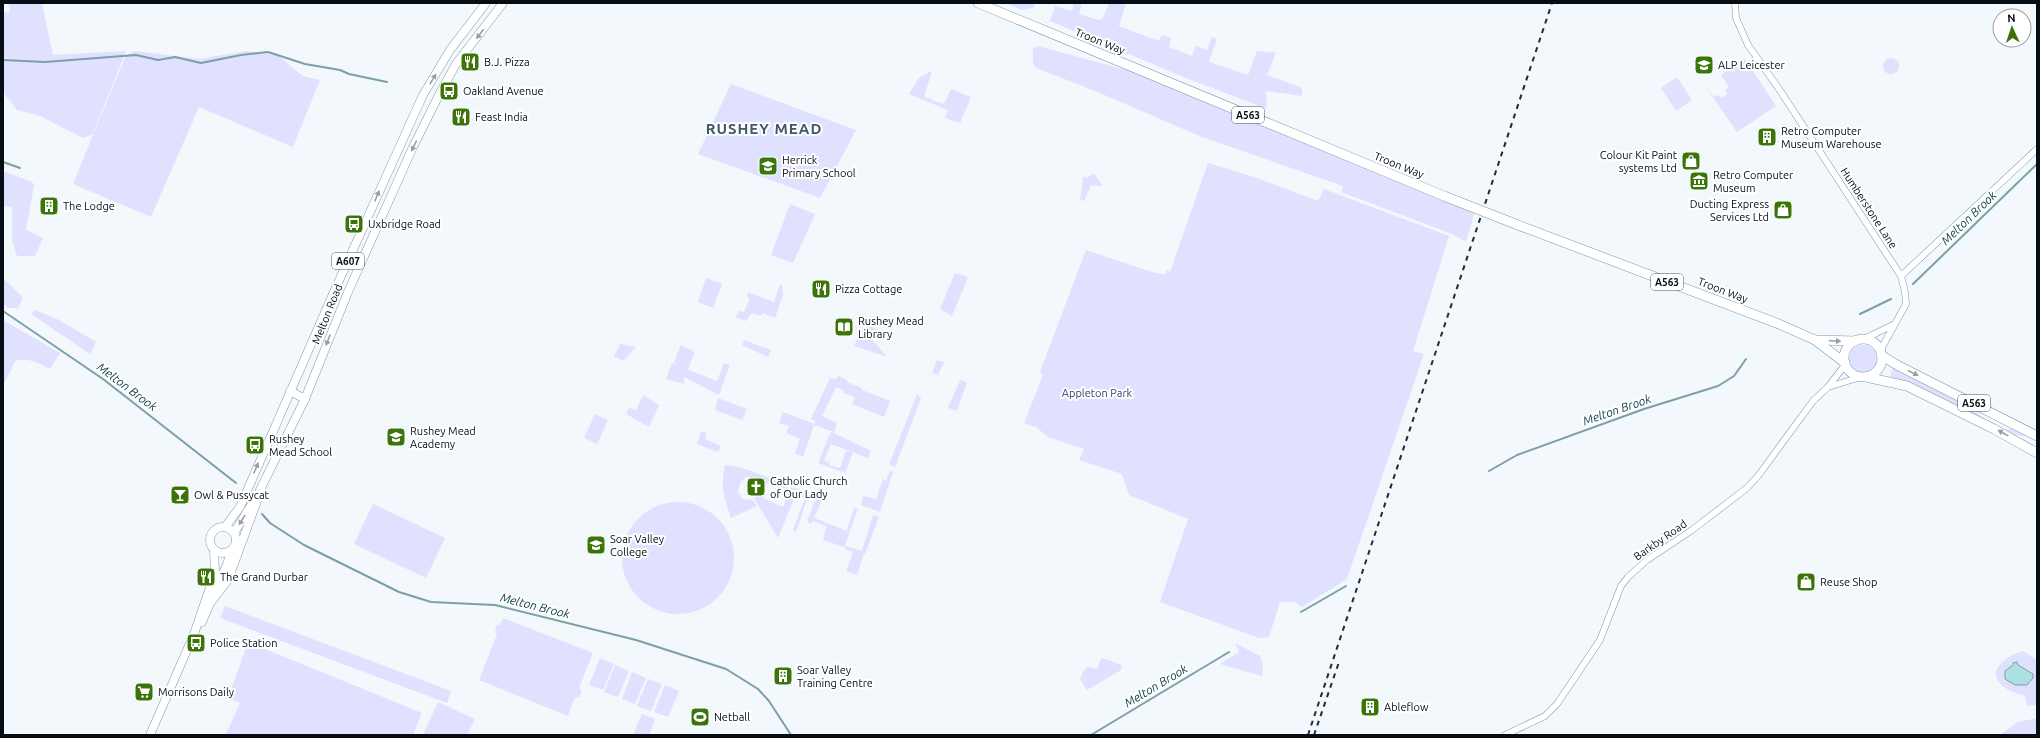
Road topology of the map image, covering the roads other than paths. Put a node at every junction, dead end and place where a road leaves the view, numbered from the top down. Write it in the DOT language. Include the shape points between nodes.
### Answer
graph roads {
  1 [pos="486,3"];
  2 [pos="503,3"];
  3 [pos="978,3"];
  4 [pos="1735,3"];
  5 [pos="2037,149"];
  6 [pos="394,189"];
  7 [pos="366,220"];
  8 [pos="1901,276"];
  9 [pos="1894,325"];
  10 [pos="1814,340"];
  11 [pos="1859,340"];
  12 [pos="1881,353"];
  13 [pos="1845,364"];
  14 [pos="1863,377"];
  15 [pos="1828,387"];
  16 [pos="290,391"];
  17 [pos="305,399"];
  18 [pos="2037,436"];
  19 [pos="2037,452"];
  20 [pos="258,494"];
  21 [pos="225,527"];
  22 [pos="234,533"];
  23 [pos="214,549"];
  24 [pos="230,551"];
  25 [pos="211,602"];
  26 [pos="194,634"];
  27 [pos="150,735"];
  28 [pos="1505,735"];
  7 -- 1 [label="main road, Melton Road / A607, one-way" via="423,95 450,50"];
  2 -- 6 [label="main road, Melton Road / A607, one-way" via="456,64"];
  3 -- 10 [label="highway, Troon Way / A563, bridge" via="1444,196 1779,324"];
  4 -- 8 [label="street, Humberstone Lane" via="1736,18 1748,45"];
  5 -- 8 [label="street"];
  6 -- 7 [label="main road" via="389,190 375,221 372,223"];
  6 -- 17 [label="main road, Melton Road / A607, one-way" via="348,292"];
  7 -- 16 [label="main road, Melton Road / A607"];
  8 -- 9 [label="street, Humberstone Lane" via="1906,304"];
  9 -- 11 [label="street"];
  9 -- 12 [label="street, Humberstone Lane"];
  10 -- 11 [label="highway, Troon Way / A563, one-way"];
  10 -- 13 [label="highway, Troon Way / A563"];
  11 -- 12 [label="highway" via="1873,343"];
  11 -- 13 [label="highway" via="1845,352"];
  12 -- 14 [label="highway" via="1880,366 1872,375"];
  12 -- 18 [label="highway, A563, one-way" via="1896,365"];
  13 -- 14 [label="highway" via="1852,374"];
  13 -- 15 [label="street, Barkby Road"];
  14 -- 15 [label="street, Barkby Road"];
  19 -- 14 [label="highway, A563, one-way" via="1907,386"];
  15 -- 28 [label="street, Barkby Road" via="1814,401 1747,488 1636,568 1621,586 1600,640 1557,704 1545,716"];
  16 -- 17 [label="main road"];
  21 -- 16 [label="main road, Melton Road / A607, one-way" via="240,507"];
  17 -- 20 [label="main road, Melton Road / A607"];
  20 -- 22 [label="main road, Melton Road / A607, one-way"];
  20 -- 25 [label="main road" via="255,510 228,580"];
  21 -- 22 [label="main road"];
  21 -- 23 [label="main road, A607" via="216,529 211,536 210,543"];
  22 -- 24 [label="main road, A607" via="236,541"];
  23 -- 24 [label="main road" via="221,553"];
  23 -- 26 [label="main road, A607" via="214,573"];
  24 -- 25 [label="main road, A607"];
  25 -- 26 [label="main road, A607"];
  26 -- 27 [label="main road, A607"];
}
